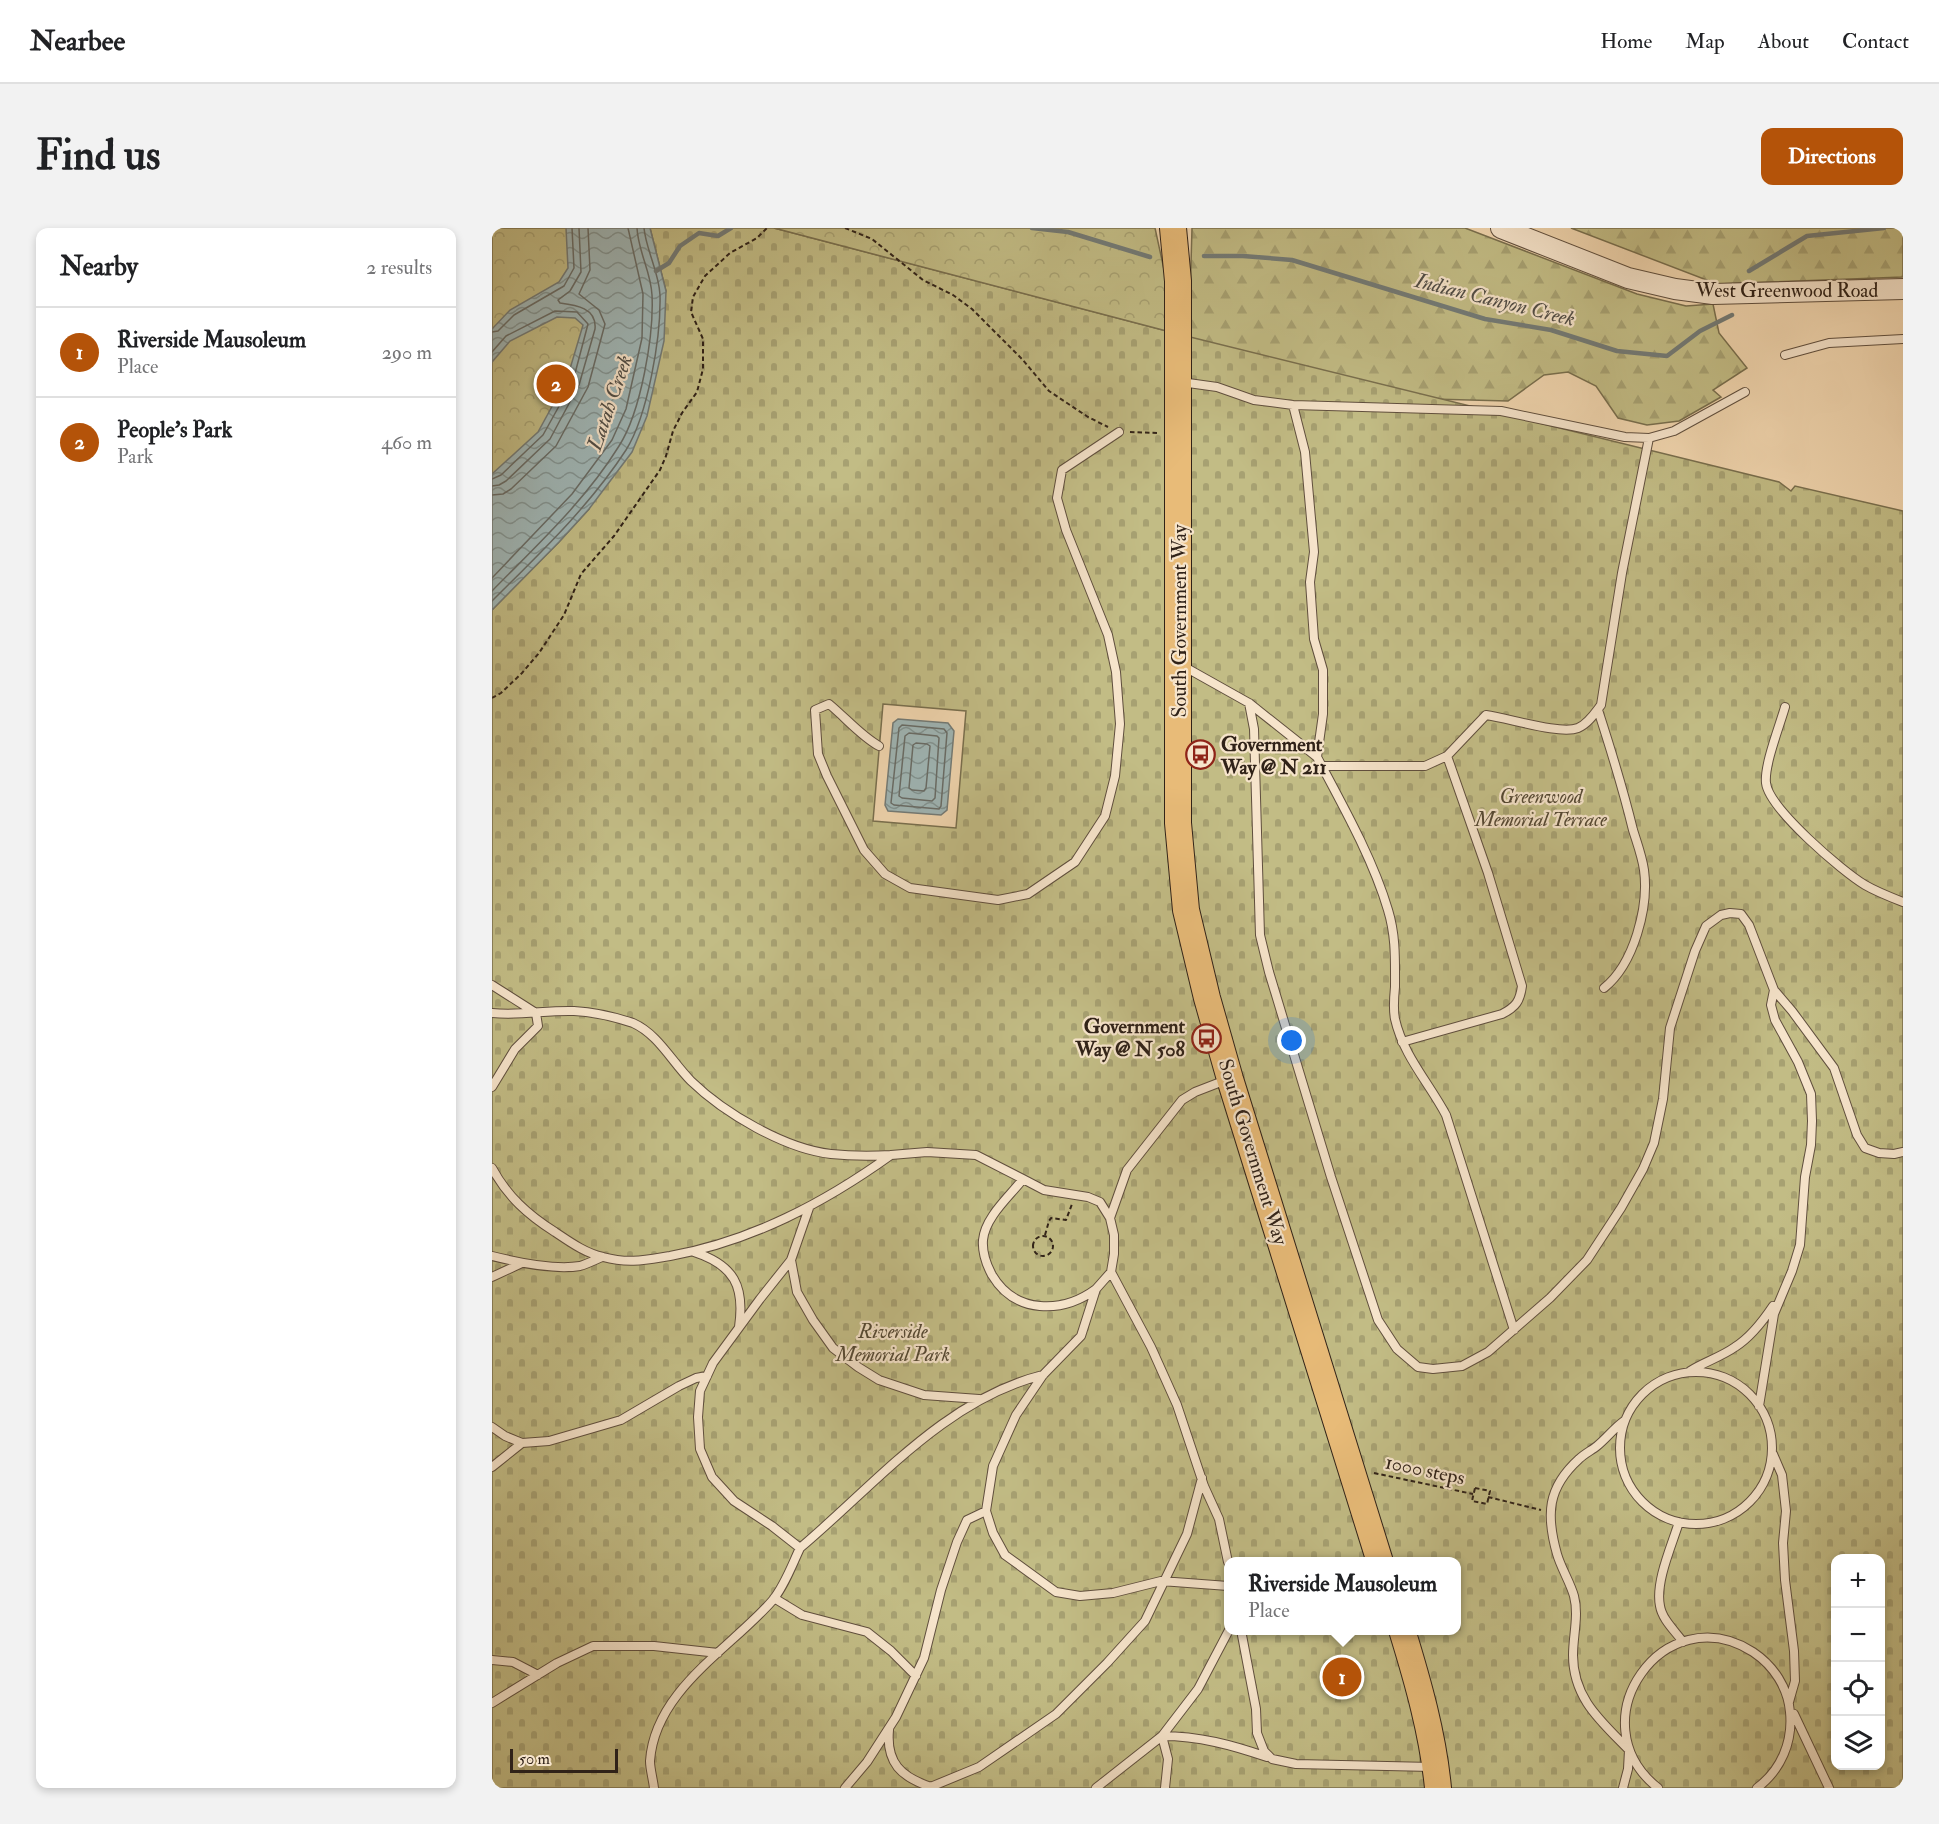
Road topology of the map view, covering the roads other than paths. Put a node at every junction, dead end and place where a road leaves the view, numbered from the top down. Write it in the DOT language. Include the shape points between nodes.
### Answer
graph roads {
  1 [pos="1502,228"];
  2 [pos="1177,235"];
  3 [pos="1903,289"];
  4 [pos="1903,339"];
  5 [pos="1785,355"];
  6 [pos="1179,382"];
  7 [pos="1745,392"];
  8 [pos="1293,405"];
  9 [pos="1119,432"];
  10 [pos="1649,438"];
  11 [pos="1179,664"];
  12 [pos="1249,703"];
  13 [pos="1785,707"];
  14 [pos="1598,710"];
  15 [pos="879,746"];
  16 [pos="1447,756"];
  17 [pos="1317,757"];
  18 [pos="1322,766"];
  19 [pos="1903,902"];
  20 [pos="492,985"];
  21 [pos="1604,988"];
  22 [pos="1774,990"];
  23 [pos="536,1013"];
  24 [pos="492,1014"];
  25 [pos="1402,1042"];
  26 [pos="1230,1078"];
  27 [pos="492,1087"];
  28 [pos="1903,1152"];
  29 [pos="891,1155"];
  30 [pos="492,1168"];
  31 [pos="1023,1179"];
  32 [pos="809,1208"];
  33 [pos="1110,1218"];
  34 [pos="694,1252"];
  35 [pos="492,1256"];
  36 [pos="602,1257"];
  37 [pos="791,1260"];
  38 [pos="522,1263"];
  39 [pos="1111,1272"];
  40 [pos="492,1277"];
  41 [pos="1096,1289"];
  42 [pos="1779,1298"];
  43 [pos="739,1328"];
  44 [pos="1514,1330"];
  45 [pos="1689,1372"];
  46 [pos="1043,1375"];
  47 [pos="707,1376"];
  48 [pos="979,1399"];
  49 [pos="1759,1406"];
  50 [pos="1625,1420"];
  51 [pos="492,1427"];
  52 [pos="522,1443"];
  53 [pos="1772,1453"];
  54 [pos="492,1467"];
  55 [pos="1202,1478"];
  56 [pos="986,1512"];
  57 [pos="1679,1522"];
  58 [pos="800,1548"];
  59 [pos="1227,1557"];
  60 [pos="1378,1557"];
  61 [pos="1165,1581"];
  62 [pos="1224,1586"];
  63 [pos="774,1598"];
  64 [pos="1226,1635"];
  65 [pos="1241,1635"];
  66 [pos="1404,1635"];
  67 [pos="1683,1642"];
  68 [pos="718,1653"];
  69 [pos="492,1660"];
  70 [pos="538,1675"];
  71 [pos="916,1676"];
  72 [pos="492,1703"];
  73 [pos="1789,1703"];
  74 [pos="889,1728"];
  75 [pos="1162,1736"];
  76 [pos="1629,1750"];
  77 [pos="1272,1759"];
  78 [pos="1437,1778"];
  79 [pos="929,1787"];
  80 [pos="654,1788"];
  81 [pos="846,1788"];
  82 [pos="1096,1788"];
  83 [pos="1165,1788"];
  84 [pos="1623,1788"];
  85 [pos="1658,1788"];
  86 [pos="1757,1788"];
  87 [pos="1829,1788"];
  1 -- 3 [label="street, West Greenwood Road" via="1629,278 1675,289 1713,294"];
  2 -- 6 [label="main road, South Government Way"];
  4 -- 5 [label="lane" via="1829,343"];
  6 -- 8 [label="lane"];
  6 -- 11 [label="main road, South Government Way"];
  7 -- 10 [label="lane" via="1674,431"];
  8 -- 10 [label="lane" via="1501,411 1625,437"];
  8 -- 17 [label="lane" via="1305,452 1314,552 1310,582 1314,639 1323,670 1323,714"];
  9 -- 15 [label="lane" via="1062,470 1057,498 1108,635 1120,724 1115,776 1105,816 1076,862 1028,894 998,900 910,888 885,874 864,850 827,776 818,754 815,710 830,704"];
  10 -- 14 [label="lane"];
  11 -- 12 [label="lane"];
  11 -- 26 [label="main road, South Government Way" via="1179,824 1186,910"];
  12 -- 17 [label="lane"];
  12 -- 44 [label="lane" via="1254,729 1260,935 1330,1177 1378,1320 1397,1349 1418,1367 1433,1369 1462,1366 1488,1352"];
  13 -- 19 [label="lane" via="1766,784 1779,809 1832,860 1864,884"];
  14 -- 16 [label="lane" via="1579,728 1559,731 1486,715"];
  14 -- 21 [label="lane" via="1644,870 1634,943 1614,980"];
  16 -- 18 [label="lane" via="1425,766"];
  16 -- 25 [label="lane" via="1488,873 1522,986 1521,996 1515,1007 1502,1014"];
  17 -- 18 [label="lane"];
  18 -- 25 [label="lane" via="1362,844 1388,909 1395,940 1394,1017"];
  20 -- 23 [label="lane"];
  22 -- 28 [label="lane" via="1834,1068 1865,1148 1879,1153"];
  22 -- 42 [label="lane" via="1771,1005 1775,1020 1811,1094 1812,1120 1800,1245"];
  22 -- 44 [label="lane" via="1741,914 1721,915 1706,926 1670,1028 1663,1099 1654,1143 1643,1169 1587,1260"];
  23 -- 24 [label="lane"];
  23 -- 27 [label="lane" via="538,1026 515,1049"];
  23 -- 29 [label="lane" via="574,1011 634,1024 648,1032 691,1081 733,1114 786,1142 829,1154"];
  25 -- 44 [label="lane" via="1446,1115"];
  26 -- 33 [label="lane" via="1182,1100 1127,1170"];
  26 -- 60 [label="main road, South Government Way"];
  29 -- 31 [label="lane" via="976,1155"];
  29 -- 32 [label="lane"];
  30 -- 36 [label="lane" via="502,1187 522,1208 580,1248"];
  31 -- 33 [label="lane" via="1044,1190 1100,1202"];
  31 -- 41 [label="lane" via="988,1224 983,1239 984,1261 996,1281 1010,1295 1028,1304 1048,1307 1066,1305"];
  32 -- 34 [label="lane"];
  32 -- 37 [label="lane"];
  33 -- 39 [label="lane" via="1114,1235"];
  34 -- 36 [label="lane" via="640,1262"];
  34 -- 43 [label="lane" via="723,1266 735,1279 741,1293"];
  35 -- 38 [label="lane"];
  36 -- 38 [label="lane" via="580,1266"];
  37 -- 43 [label="lane"];
  37 -- 48 [label="lane" via="797,1292 813,1320 833,1348 858,1367 879,1380 924,1395"];
  38 -- 40 [label="lane"];
  39 -- 41 [label="lane"];
  39 -- 55 [label="lane" via="1177,1405"];
  41 -- 46 [label="lane" via="1081,1336"];
  42 -- 45 [label="lane" via="1760,1325 1736,1347"];
  42 -- 49 [label="lane"];
  43 -- 47 [label="lane"];
  45 -- 49 [label="lane" via="1728,1378"];
  45 -- 50 [label="lane" via="1653,1384 1634,1403"];
  46 -- 48 [label="lane" via="1018,1381"];
  46 -- 56 [label="lane" via="1016,1415 993,1466"];
  47 -- 52 [label="lane" via="679,1386 621,1420 549,1441"];
  47 -- 58 [label="lane" via="700,1391 698,1417 700,1449 712,1477 734,1502"];
  48 -- 58 [label="lane" via="880,1474"];
  49 -- 53 [label="lane" via="1771,1434"];
  50 -- 57 [label="lane" via="1620,1455 1627,1481 1644,1503"];
  50 -- 76 [label="lane" via="1579,1458 1559,1482 1550,1526 1574,1597 1577,1687 1597,1718"];
  51 -- 52 [label="lane"];
  52 -- 54 [label="lane"];
  53 -- 57 [label="lane" via="1762,1486 1737,1512 1702,1524"];
  53 -- 73 [label="lane" via="1782,1475 1786,1511 1785,1580 1795,1681"];
  55 -- 59 [label="lane" via="1219,1520"];
  55 -- 61 [label="lane" via="1187,1534"];
  56 -- 61 [label="lane" via="1005,1555 1056,1592 1080,1596 1113,1593"];
  56 -- 71 [label="lane" via="967,1520 957,1542"];
  57 -- 67 [label="lane" via="1660,1585 1660,1606"];
  58 -- 63 [label="lane"];
  61 -- 62 [label="lane"];
  61 -- 79 [label="lane" via="1144,1621 1056,1714 979,1767"];
  63 -- 68 [label="lane"];
  63 -- 71 [label="lane" via="802,1615 867,1632"];
  64 -- 75 [label="lane" via="1198,1689"];
  65 -- 77 [label="lane" via="1257,1732 1264,1751"];
  66 -- 78 [label="main road"];
  67 -- 73 [label="lane" via="1726,1640 1743,1646 1774,1671"];
  67 -- 76 [label="lane" via="1653,1658 1631,1689 1624,1726"];
  68 -- 70 [label="lane" via="654,1646 593,1646"];
  68 -- 80 [label="lane" via="692,1677 668,1708 650,1762"];
  69 -- 70 [label="lane" via="513,1662"];
  70 -- 72 [label="lane"];
  71 -- 74 [label="lane"];
  73 -- 86 [label="lane" via="1789,1743 1781,1763"];
  73 -- 87 [label="lane"];
  74 -- 79 [label="lane" via="888,1742 895,1765 914,1782"];
  74 -- 81 [label="lane"];
  75 -- 77 [label="lane" via="1208,1739"];
  75 -- 82 [label="lane"];
  75 -- 83 [label="lane" via="1168,1759"];
  76 -- 84 [label="lane"];
  76 -- 85 [label="lane" via="1639,1769"];
  77 -- 78 [label="lane"];
}
